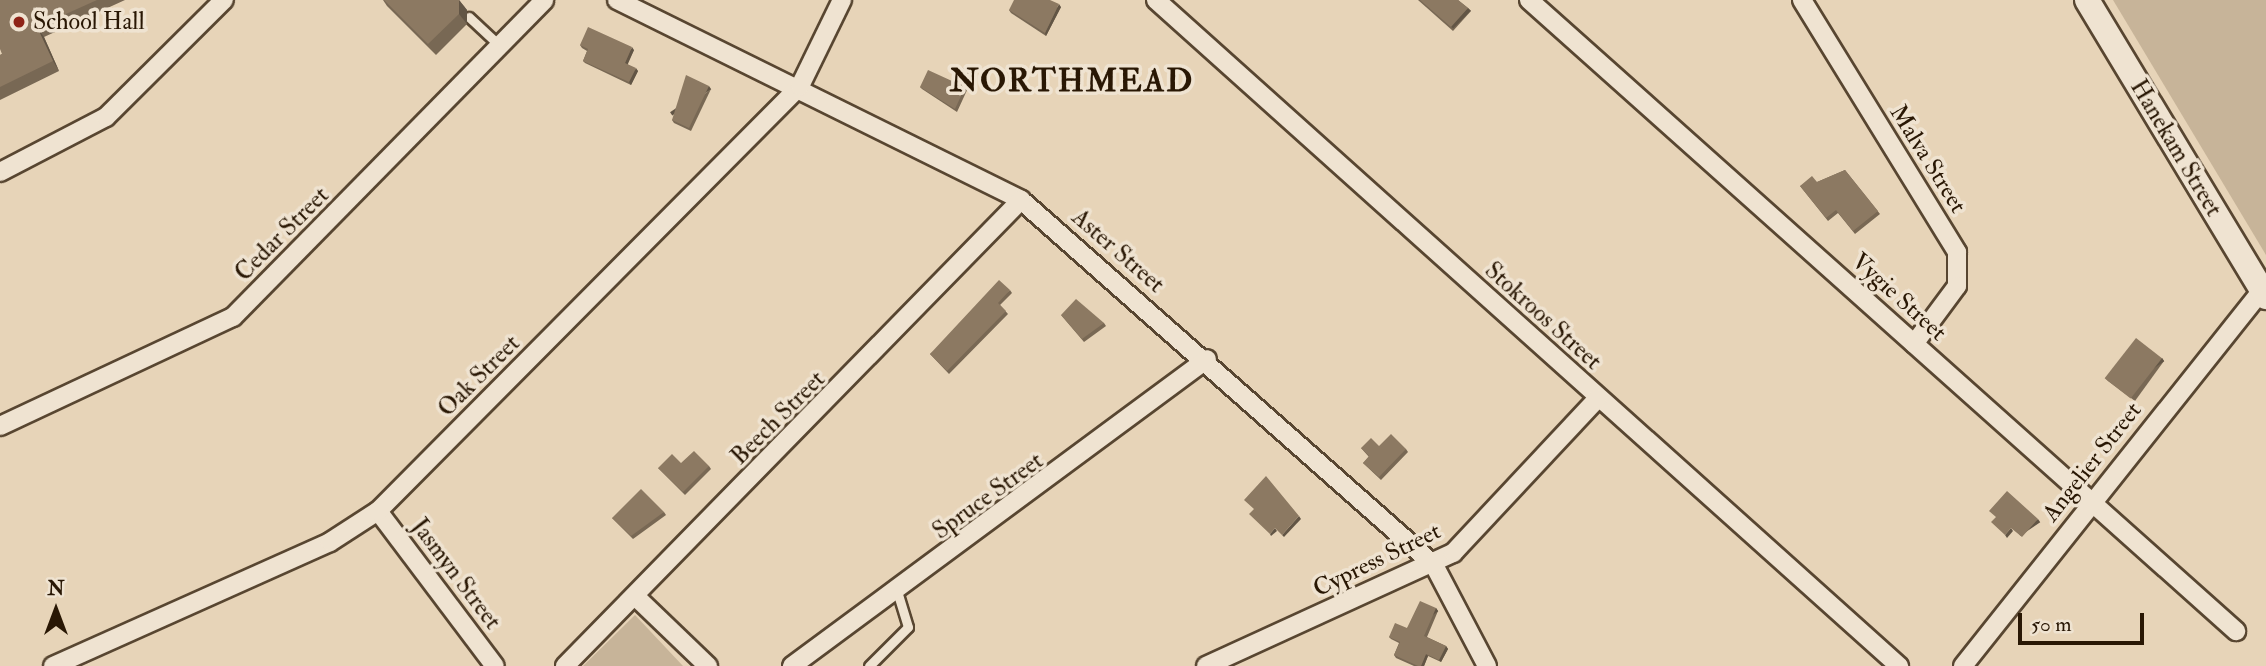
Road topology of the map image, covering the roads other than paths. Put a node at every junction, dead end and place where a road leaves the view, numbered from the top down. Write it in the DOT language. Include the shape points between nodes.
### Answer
graph roads {
  1 [pos="224,0"];
  2 [pos="544,0"];
  3 [pos="617,0"];
  4 [pos="842,0"];
  5 [pos="1157,0"];
  6 [pos="1529,0"];
  7 [pos="1802,0"];
  8 [pos="2087,0"];
  9 [pos="469,17"];
  10 [pos="500,46"];
  11 [pos="800,86"];
  12 [pos="0,172"];
  13 [pos="1021,200"];
  14 [pos="2264,293"];
  15 [pos="1914,344"];
  16 [pos="1207,359"];
  17 [pos="1598,398"];
  18 [pos="0,426"];
  19 [pos="2091,504"];
  20 [pos="379,511"];
  21 [pos="1434,565"];
  22 [pos="897,592"];
  23 [pos="636,597"];
  24 [pos="2236,631"];
  25 [pos="53,666"];
  26 [pos="495,666"];
  27 [pos="565,666"];
  28 [pos="708,666"];
  29 [pos="793,666"];
  30 [pos="869,666"];
  31 [pos="1206,666"];
  32 [pos="1487,666"];
  33 [pos="1899,666"];
  34 [pos="1963,666"];
  1 -- 12 [label="street" via="106,117"];
  2 -- 10 [label="street, Cedar Street"];
  3 -- 11 [label="street, Aster Street"];
  4 -- 11 [label="street, Oak Street"];
  5 -- 17 [label="street, Stokroos Street"];
  6 -- 15 [label="street, Vygie Street"];
  7 -- 15 [label="street, Malva Street" via="1957,252 1957,286"];
  8 -- 14 [label="street, Hanekam Street"];
  9 -- 10 [label="lane"];
  10 -- 18 [label="street, Cedar Street" via="233,317"];
  11 -- 13 [label="street, Aster Street"];
  11 -- 20 [label="street, Oak Street"];
  13 -- 16 [label="street, Aster Street"];
  13 -- 23 [label="street, Beech Street"];
  14 -- 19 [label="street, Angelier Street"];
  15 -- 19 [label="street, Vygie Street"];
  16 -- 21 [label="street, Aster Street"];
  16 -- 22 [label="street, Spruce Street"];
  17 -- 21 [label="street, Cypress Street" via="1473,534"];
  17 -- 33 [label="street, Stokroos Street"];
  19 -- 24 [label="street, Vygie Street"];
  19 -- 34 [label="street, Angelier Street"];
  20 -- 25 [label="street, Oak Street" via="330,542"];
  20 -- 26 [label="street, Jasmyn Street"];
  21 -- 31 [label="street, Cypress Street"];
  21 -- 32 [label="street, Aster Street"];
  22 -- 29 [label="street, Spruce Street"];
  22 -- 30 [label="lane" via="908,626"];
  23 -- 27 [label="street, Beech Street"];
  23 -- 28 [label="street"];
}
